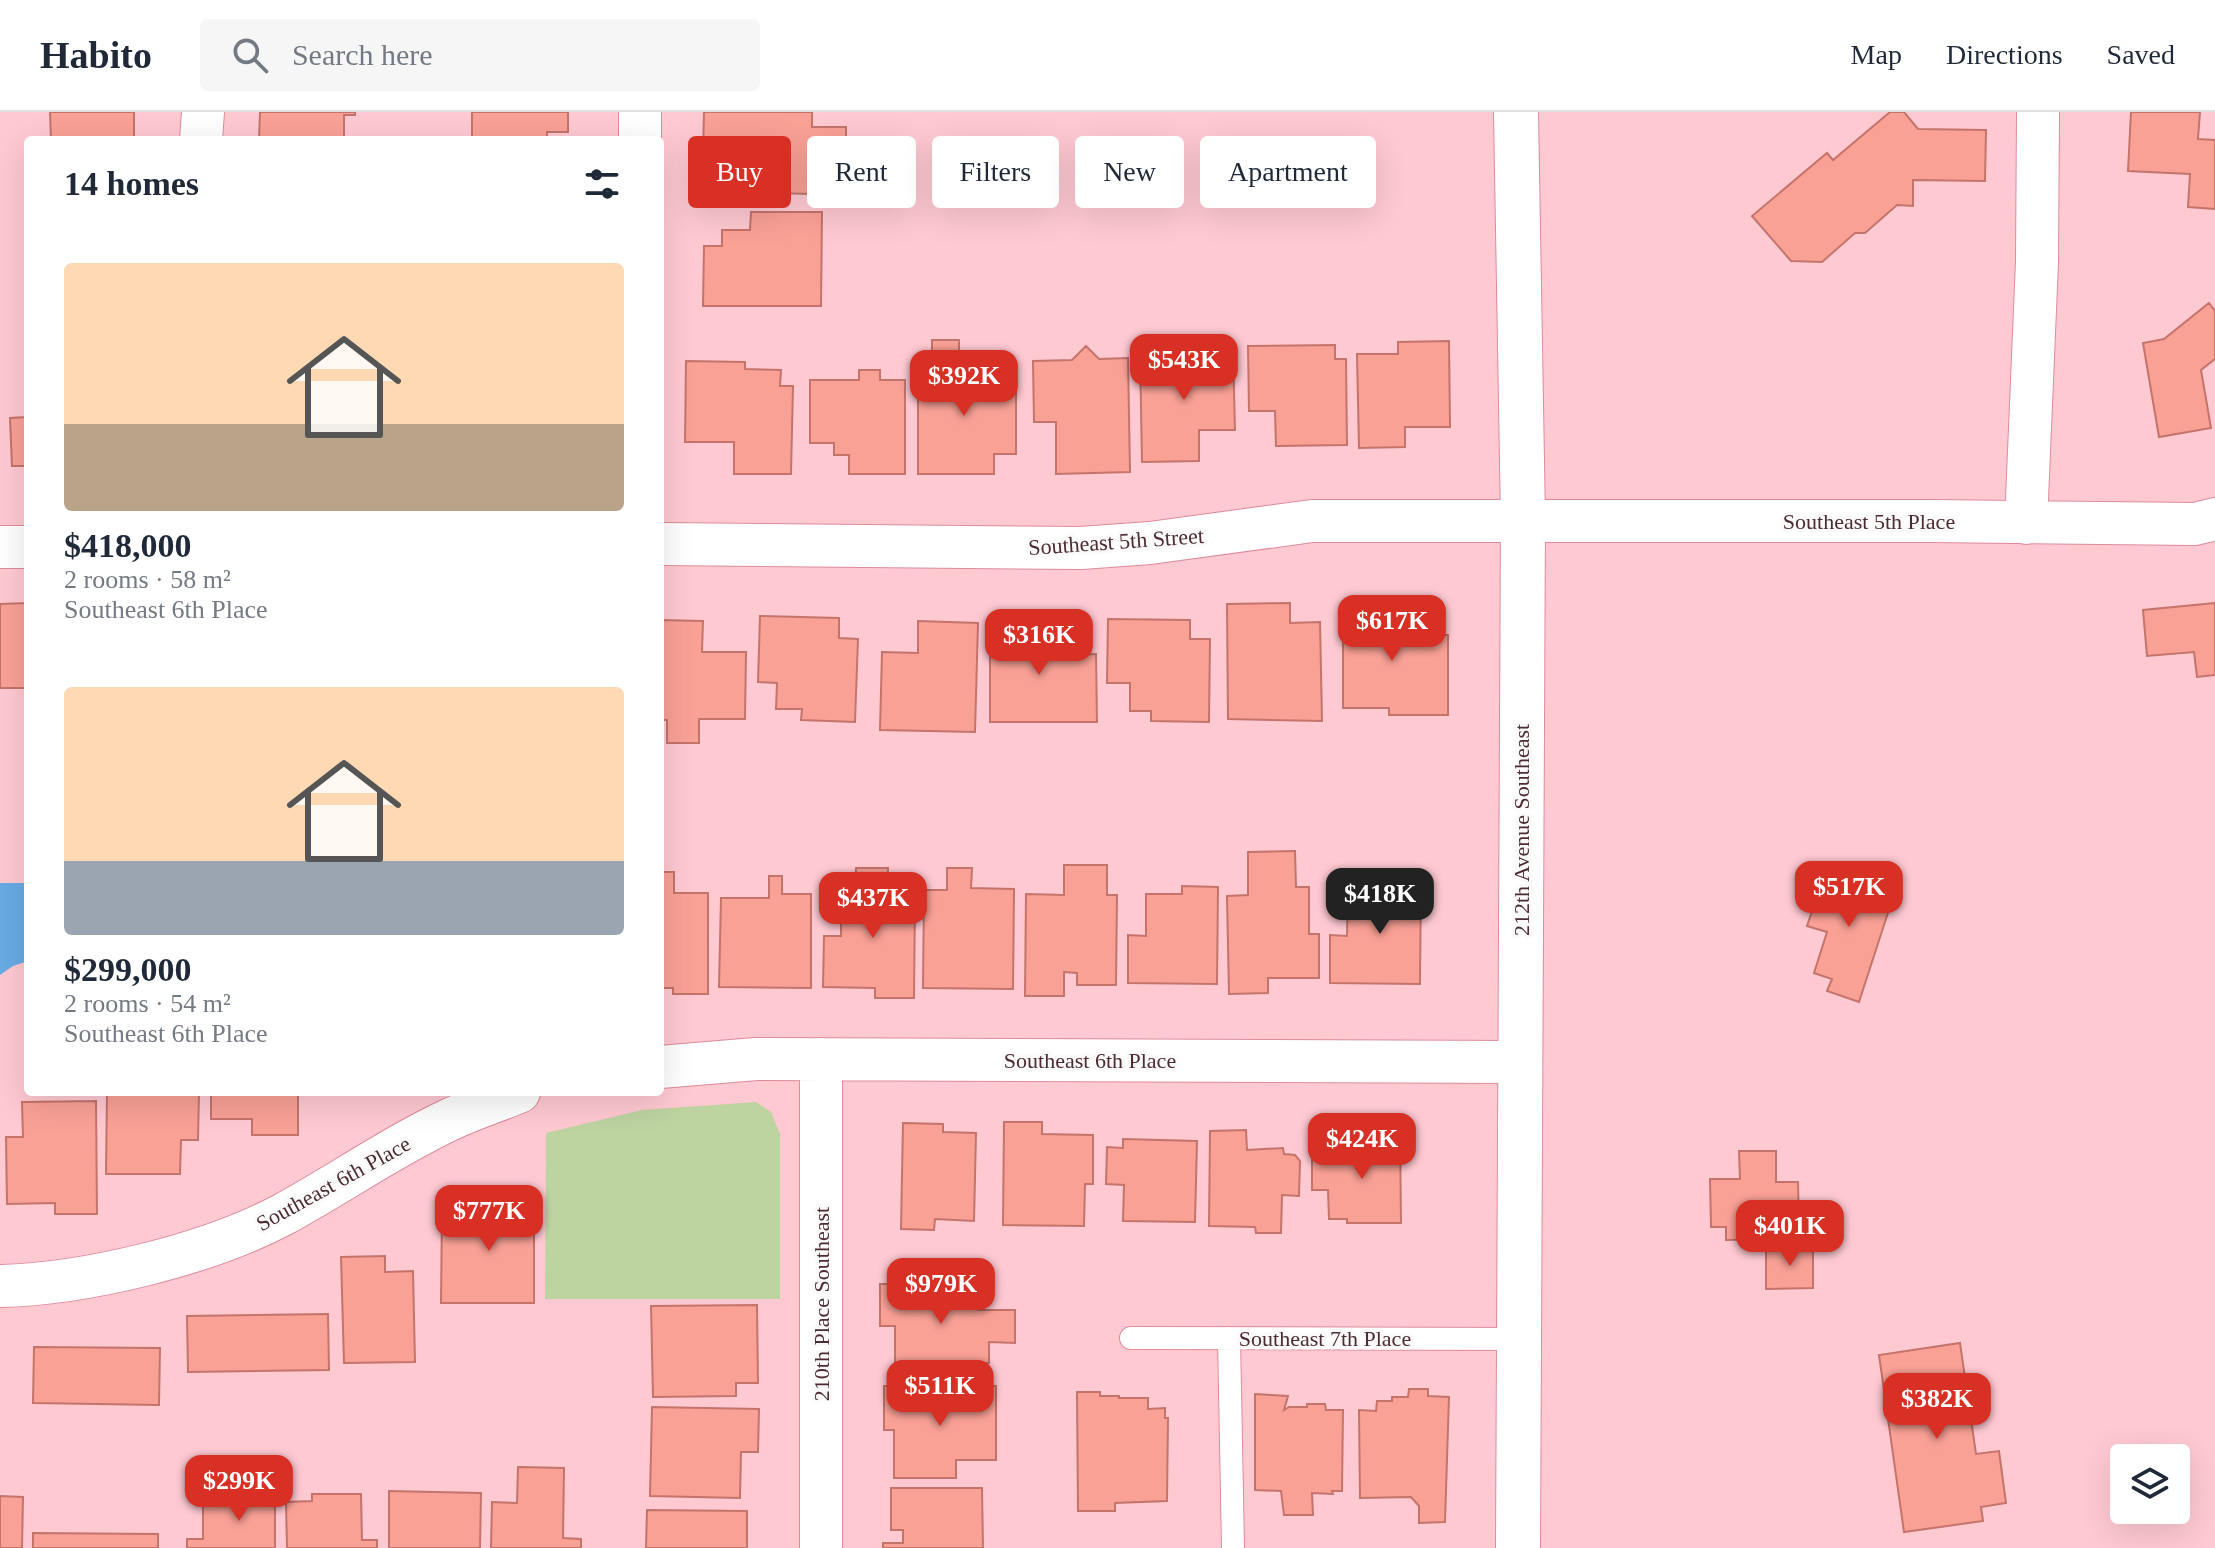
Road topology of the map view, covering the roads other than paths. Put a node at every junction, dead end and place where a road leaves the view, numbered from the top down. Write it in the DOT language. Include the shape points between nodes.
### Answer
graph roads {
  1 [pos="203,112"];
  2 [pos="640,112"];
  3 [pos="1516,112"];
  4 [pos="2038,112"];
  5 [pos="201,136"];
  6 [pos="640,136"];
  7 [pos="2215,519"];
  8 [pos="1523,520"];
  9 [pos="2026,523"];
  10 [pos="664,544"];
  11 [pos="0,547"];
  12 [pos="24,547"];
  13 [pos="821,1059"];
  14 [pos="1520,1062"];
  15 [pos="664,1067"];
  16 [pos="509,1096"];
  17 [pos="0,1286"];
  18 [pos="1131,1338"];
  19 [pos="1229,1338"];
  20 [pos="1518,1339"];
  21 [pos="821,1548"];
  22 [pos="1233,1548"];
  23 [pos="1518,1548"];
  1 -- 5 [label="street"];
  2 -- 6 [label="street"];
  3 -- 8 [label="street, 212th Avenue Southeast"];
  4 -- 9 [label="street"];
  7 -- 9 [label="street, Southeast 5th Place" via="2195,524"];
  8 -- 9 [label="street, Southeast 5th Place"];
  8 -- 10 [label="street, Southeast 5th Street" via="1312,521 1081,548"];
  8 -- 14 [label="street, 212th Avenue Southeast"];
  11 -- 12 [label="street"];
  13 -- 14 [label="street, Southeast 6th Place"];
  13 -- 15 [label="street, Southeast 6th Place"];
  13 -- 21 [label="street, 210th Place Southeast"];
  14 -- 20 [label="street, 212th Avenue Southeast"];
  16 -- 17 [label="street, Southeast 6th Place" via="452,1119 280,1216 216,1243 84,1276"];
  18 -- 19 [label="lane, Southeast 7th Place"];
  19 -- 20 [label="lane, Southeast 7th Place"];
  19 -- 22 [label="lane"];
  20 -- 23 [label="street, 212th Avenue Southeast"];
}
